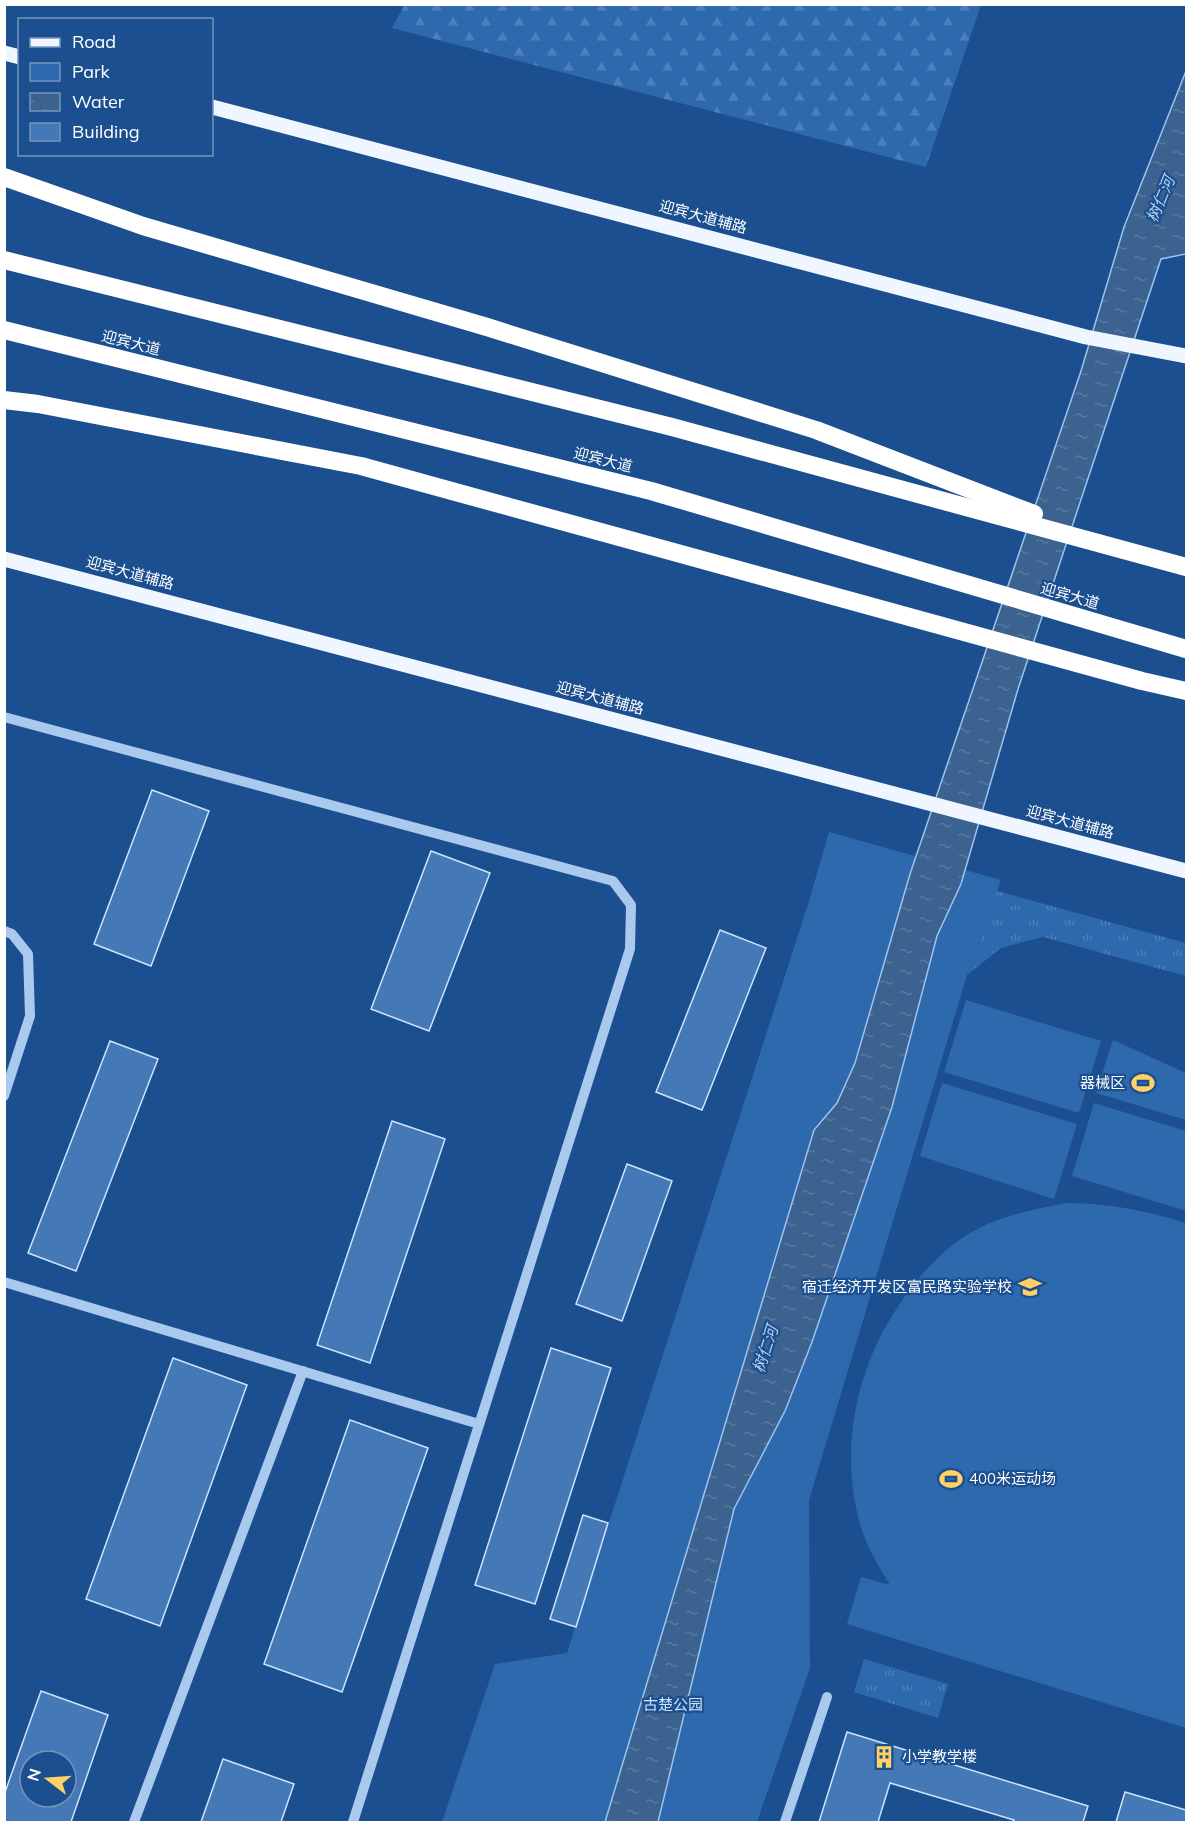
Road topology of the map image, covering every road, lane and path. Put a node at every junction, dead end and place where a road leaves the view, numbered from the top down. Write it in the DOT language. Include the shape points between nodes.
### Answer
graph roads {
  1 [pos="213,107"];
  2 [pos="4,177"];
  3 [pos="4,260"];
  4 [pos="4,330"];
  5 [pos="1186,356"];
  6 [pos="4,400"];
  7 [pos="1128,550"];
  8 [pos="4,559"];
  9 [pos="1186,567"];
  10 [pos="1186,649"];
  11 [pos="1186,691"];
  12 [pos="4,717"];
  13 [pos="1186,871"];
  14 [pos="4,931"];
  15 [pos="4,1096"];
  16 [pos="4,1282"];
  17 [pos="303,1371"];
  18 [pos="479,1424"];
  19 [pos="826,1697"];
  20 [pos="134,1822"];
  21 [pos="353,1822"];
  22 [pos="785,1822"];
  1 -- 5 [label="main road, 迎宾大道辅路" via="1086,336"];
  2 -- 7 [label="highway" via="143,226 498,330 816,430"];
  3 -- 7 [label="highway" via="672,427"];
  4 -- 10 [label="highway, 迎宾大道" via="651,491"];
  6 -- 11 [label="highway" via="361,466"];
  7 -- 9 [label="highway"];
  8 -- 13 [label="main road, 迎宾大道辅路"];
  12 -- 18 [label="lane" via="613,881 631,905 630,950"];
  14 -- 15 [label="lane" via="12,933 28,954 30,1016"];
  16 -- 17 [label="lane"];
  17 -- 18 [label="lane"];
  17 -- 20 [label="lane"];
  18 -- 21 [label="lane"];
  19 -- 22 [label="lane"];
}
